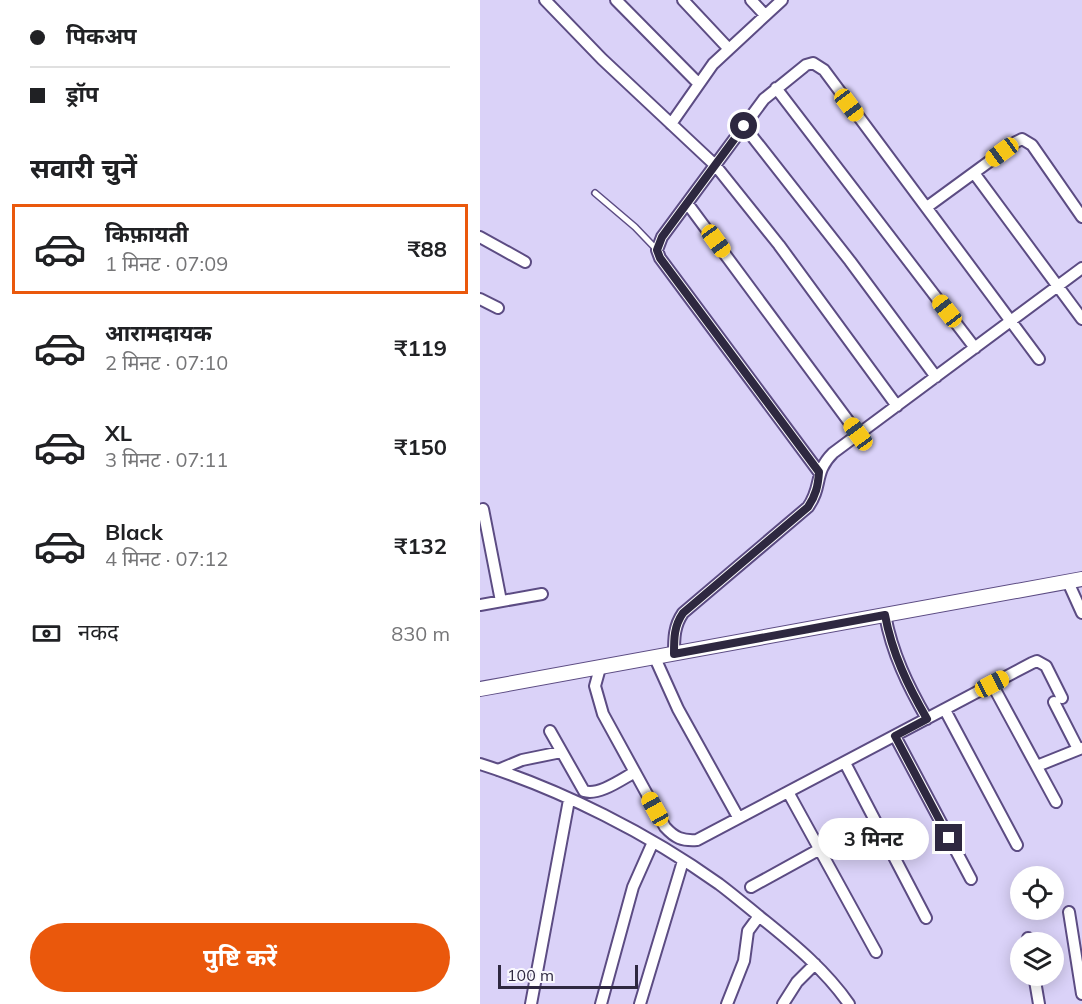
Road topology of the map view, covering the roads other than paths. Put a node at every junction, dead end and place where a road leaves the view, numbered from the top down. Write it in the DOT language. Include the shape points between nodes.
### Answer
graph roads {
  1 [pos="545,0"];
  2 [pos="616,0"];
  3 [pos="683,0"];
  4 [pos="751,0"];
  5 [pos="782,0"];
  6 [pos="765,15"];
  7 [pos="728,48"];
  8 [pos="698,84"];
  9 [pos="776,88"];
  10 [pos="671,124"];
  11 [pos="744,126"];
  12 [pos="715,165"];
  13 [pos="974,173"];
  14 [pos="594,193"];
  15 [pos="687,202"];
  16 [pos="927,207"];
  17 [pos="1082,217"];
  18 [pos="480,237"];
  19 [pos="657,250"];
  20 [pos="525,262"];
  21 [pos="1082,268"];
  22 [pos="1058,286"];
  23 [pos="480,299"];
  24 [pos="498,308"];
  25 [pos="1082,319"];
  26 [pos="1011,321"];
  27 [pos="975,348"];
  28 [pos="1039,359"];
  29 [pos="936,377"];
  30 [pos="897,406"];
  31 [pos="858,434"];
  32 [pos="819,472"];
  33 [pos="483,509"];
  34 [pos="1082,579"];
  35 [pos="1072,592"];
  36 [pos="542,594"];
  37 [pos="501,601"];
  38 [pos="480,605"];
  39 [pos="1082,613"];
  40 [pos="887,626"];
  41 [pos="674,654"];
  42 [pos="655,658"];
  43 [pos="600,668"];
  44 [pos="992,684"];
  45 [pos="480,689"];
  46 [pos="945,710"];
  47 [pos="927,719"];
  48 [pos="550,731"];
  49 [pos="895,736"];
  50 [pos="1080,748"];
  51 [pos="561,752"];
  52 [pos="846,763"];
  53 [pos="480,764"];
  54 [pos="1037,766"];
  55 [pos="498,770"];
  56 [pos="635,772"];
  57 [pos="788,792"];
  58 [pos="569,800"];
  59 [pos="1056,802"];
  60 [pos="738,817"];
  61 [pos="653,842"];
  62 [pos="1017,845"];
  63 [pos="820,849"];
  64 [pos="683,861"];
  65 [pos="971,879"];
  66 [pos="751,887"];
  67 [pos="1070,912"];
  68 [pos="759,916"];
  69 [pos="926,918"];
  70 [pos="876,952"];
  71 [pos="815,964"];
  72 [pos="1036,986"];
  73 [pos="1082,994"];
  74 [pos="531,1004"];
  75 [pos="601,1004"];
  76 [pos="640,1004"];
  77 [pos="727,1004"];
  78 [pos="783,1004"];
  79 [pos="849,1004"];
  80 [pos="1039,1004"];
  1 -- 10 [label="street"];
  2 -- 8 [label="street"];
  3 -- 7 [label="street"];
  4 -- 6 [label="street"];
  5 -- 6 [label="street"];
  6 -- 7 [label="street"];
  7 -- 8 [label="street"];
  8 -- 10 [label="street"];
  9 -- 11 [label="street"];
  9 -- 16 [label="street" via="806,65 818,65"];
  9 -- 27 [label="street"];
  10 -- 12 [label="street"];
  11 -- 12 [label="street"];
  11 -- 29 [label="street"];
  12 -- 15 [label="street"];
  12 -- 30 [label="street"];
  13 -- 16 [label="street"];
  13 -- 17 [label="street" via="1016,142 1028,141"];
  13 -- 22 [label="street"];
  14 -- 19 [label="lane"];
  15 -- 19 [label="street"];
  15 -- 31 [label="street"];
  16 -- 26 [label="street"];
  18 -- 20 [label="street"];
  19 -- 32 [label="street"];
  21 -- 22 [label="street"];
  22 -- 25 [label="street"];
  22 -- 26 [label="street"];
  23 -- 24 [label="street"];
  26 -- 27 [label="street"];
  26 -- 28 [label="street"];
  27 -- 29 [label="street"];
  29 -- 30 [label="street"];
  30 -- 31 [label="street"];
  31 -- 32 [label="street" via="833,453"];
  32 -- 41 [label="street" via="815,497 808,507 683,613 674,632"];
  33 -- 37 [label="street"];
  34 -- 35 [label="street"];
  35 -- 39 [label="street"];
  35 -- 40 [label="street"];
  36 -- 37 [label="street"];
  37 -- 38 [label="street"];
  40 -- 41 [label="street"];
  40 -- 47 [label="street" via="910,690"];
  41 -- 42 [label="street"];
  42 -- 43 [label="street"];
  42 -- 60 [label="street" via="678,709"];
  43 -- 45 [label="street"];
  43 -- 56 [label="street" via="595,686 597,698"];
  44 -- 46 [label="street"];
  44 -- 50 [label="street" via="1037,661 1046,666"];
  44 -- 54 [label="street"];
  46 -- 47 [label="street"];
  46 -- 62 [label="street"];
  47 -- 49 [label="street"];
  48 -- 51 [label="street"];
  49 -- 52 [label="street"];
  49 -- 65 [label="street"];
  50 -- 54 [label="street"];
  51 -- 55 [label="street" via="522,760"];
  51 -- 56 [label="street" via="580,786 590,793"];
  52 -- 57 [label="street"];
  52 -- 69 [label="street"];
  53 -- 55 [label="street"];
  54 -- 59 [label="street"];
  55 -- 58 [label="street"];
  56 -- 60 [label="street" via="665,827 675,837 697,840"];
  57 -- 60 [label="street"];
  57 -- 63 [label="street"];
  58 -- 61 [label="street"];
  58 -- 74 [label="street"];
  61 -- 64 [label="street"];
  61 -- 75 [label="street" via="633,887"];
  63 -- 66 [label="street"];
  63 -- 70 [label="street"];
  64 -- 68 [label="street"];
  64 -- 76 [label="street"];
  67 -- 73 [label="street"];
  68 -- 71 [label="street"];
  68 -- 77 [label="street" via="748,931 744,961"];
  71 -- 78 [label="street"];
  71 -- 79 [label="street"];
  72 -- 80 [label="street"];
}
